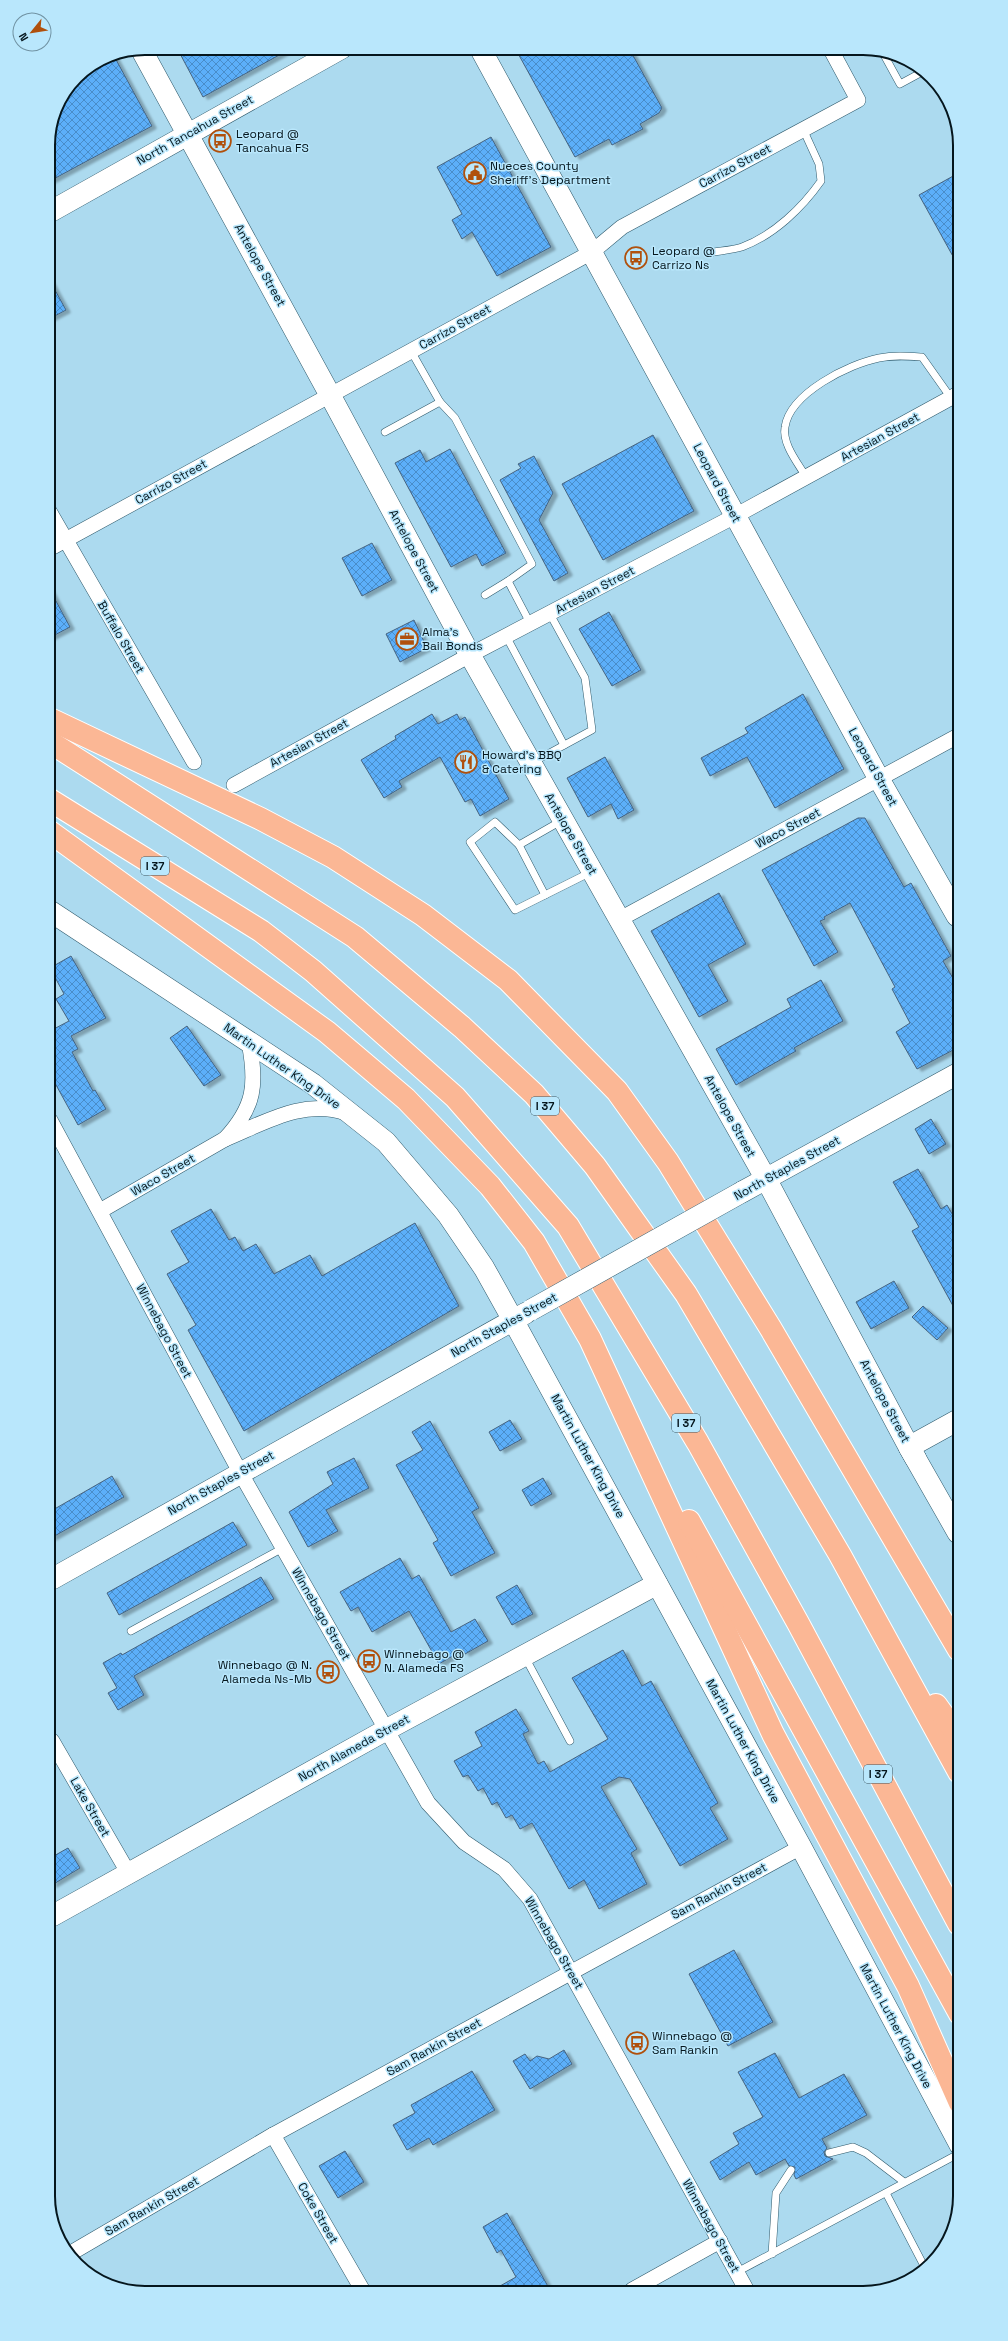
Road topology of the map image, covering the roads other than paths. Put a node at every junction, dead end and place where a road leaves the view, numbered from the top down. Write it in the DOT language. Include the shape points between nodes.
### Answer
graph roads {
  1 [pos="144,55"];
  2 [pos="329,55"];
  3 [pos="484,55"];
  4 [pos="834,55"];
  5 [pos="887,59"];
  6 [pos="918,74"];
  7 [pos="803,130"];
  8 [pos="188,134"];
  9 [pos="55,208"];
  10 [pos="592,252"];
  11 [pos="709,253"];
  12 [pos="411,351"];
  13 [pos="330,394"];
  14 [pos="953,397"];
  15 [pos="440,402"];
  16 [pos="385,432"];
  17 [pos="806,477"];
  18 [pos="735,516"];
  19 [pos="55,522"];
  20 [pos="65,540"];
  21 [pos="55,546"];
  22 [pos="508,581"];
  23 [pos="485,595"];
  24 [pos="550,614"];
  25 [pos="530,623"];
  26 [pos="506,636"];
  27 [pos="470,655"];
  28 [pos="55,721"];
  29 [pos="953,739"];
  30 [pos="55,745"];
  31 [pos="564,745"];
  32 [pos="194,762"];
  33 [pos="531,763"];
  34 [pos="879,780"];
  35 [pos="234,785"];
  36 [pos="55,803"];
  37 [pos="563,820"];
  38 [pos="55,836"];
  39 [pos="519,845"];
  40 [pos="592,871"];
  41 [pos="544,895"];
  42 [pos="953,909"];
  43 [pos="55,914"];
  44 [pos="620,919"];
  45 [pos="249,1042"];
  46 [pos="953,1076"];
  47 [pos="354,1116"];
  48 [pos="55,1130"];
  49 [pos="225,1139"];
  50 [pos="766,1179"];
  51 [pos="100,1211"];
  52 [pos="513,1320"];
  53 [pos="590,1339"];
  54 [pos="953,1423"];
  55 [pos="910,1447"];
  56 [pos="240,1472"];
  57 [pos="953,1524"];
  58 [pos="953,1534"];
  59 [pos="283,1548"];
  60 [pos="55,1577"];
  61 [pos="658,1584"];
  62 [pos="878,1624"];
  63 [pos="131,1631"];
  64 [pos="953,1640"];
  65 [pos="524,1656"];
  66 [pos="386,1730"];
  67 [pos="953,1730"];
  68 [pos="570,1741"];
  69 [pos="55,1746"];
  70 [pos="953,1761"];
  71 [pos="801,1847"];
  72 [pos="129,1874"];
  73 [pos="953,1913"];
  74 [pos="55,1914"];
  75 [pos="572,1971"];
  76 [pos="953,2001"];
  77 [pos="953,2087"];
  78 [pos="953,2132"];
  79 [pos="273,2135"];
  80 [pos="829,2153"];
  81 [pos="953,2157"];
  82 [pos="791,2170"];
  83 [pos="904,2182"];
  84 [pos="886,2193"];
  85 [pos="720,2241"];
  86 [pos="74,2251"];
  87 [pos="772,2254"];
  88 [pos="923,2263"];
  89 [pos="737,2272"];
  90 [pos="360,2286"];
  91 [pos="639,2286"];
  92 [pos="744,2286"];
  1 -- 8 [label="main road, Antelope Street"];
  2 -- 8 [label="main road, North Tancahua Street"];
  3 -- 10 [label="main road, Leopard Street"];
  4 -- 7 [label="street, Carrizo Street" via="858,100"];
  5 -- 6 [label="lane" via="900,84"];
  7 -- 10 [label="street, Carrizo Street" via="622,227"];
  7 -- 11 [label="lane" via="819,164 821,181 806,202 777,227 742,246"];
  8 -- 9 [label="main road, North Tancahua Street"];
  8 -- 13 [label="main road, Antelope Street"];
  10 -- 12 [label="street, Carrizo Street"];
  10 -- 18 [label="main road, Leopard Street"];
  12 -- 13 [label="street, Carrizo Street"];
  12 -- 15 [label="lane"];
  13 -- 20 [label="street, Carrizo Street"];
  13 -- 27 [label="main road, Antelope Street"];
  14 -- 17 [label="street, Artesian Street"];
  14 -- 17 [label="lane" via="922,357 900,355 878,358 838,373 806,394 790,414 785,428 786,441"];
  15 -- 16 [label="lane"];
  15 -- 22 [label="lane" via="455,418 532,564"];
  17 -- 18 [label="street, Artesian Street"];
  18 -- 24 [label="street, Artesian Street"];
  18 -- 34 [label="main road, Leopard Street"];
  19 -- 20 [label="street, Buffalo Street"];
  20 -- 21 [label="street, Carrizo Street"];
  20 -- 32 [label="street, Buffalo Street"];
  22 -- 23 [label="lane"];
  22 -- 25 [label="lane"];
  24 -- 25 [label="street, Artesian Street"];
  24 -- 31 [label="lane" via="585,678 592,730"];
  25 -- 26 [label="street, Artesian Street"];
  26 -- 27 [label="street, Artesian Street"];
  26 -- 31 [label="lane"];
  27 -- 33 [label="main road, Antelope Street"];
  27 -- 35 [label="street, Artesian Street"];
  28 -- 64 [label="highway" via="334,857 423,915 508,980 617,1090 668,1162 771,1330"];
  29 -- 34 [label="street, Waco Street"];
  30 -- 62 [label="highway, I 37" via="355,936 457,1022 534,1094 595,1166 686,1294 828,1534"];
  31 -- 33 [label="lane"];
  33 -- 37 [label="main road, Antelope Street"];
  34 -- 42 [label="main road, Leopard Street"];
  34 -- 44 [label="street, Waco Street"];
  36 -- 73 [label="highway, I 37" via="261,931 312,971 455,1097 568,1226 698,1443 798,1623"];
  37 -- 39 [label="lane"];
  37 -- 40 [label="main road, Antelope Street"];
  38 -- 53 [label="highway" via="326,1032 406,1098 490,1186 534,1242"];
  39 -- 41 [label="lane"];
  39 -- 41 [label="lane" via="495,822 470,842 515,910"];
  40 -- 41 [label="lane"];
  40 -- 44 [label="main road, Antelope Street"];
  43 -- 45 [label="main road, Martin Luther King Drive"];
  44 -- 50 [label="main road, Antelope Street"];
  45 -- 47 [label="main road, Martin Luther King Drive" via="313,1084"];
  45 -- 49 [label="street, Waco Street" via="255,1076 253,1089 243,1117"];
  46 -- 50 [label="main road, North Staples Street"];
  47 -- 49 [label="street, Waco Street" via="325,1108 296,1110"];
  47 -- 52 [label="main road, Martin Luther King Drive" via="386,1142 448,1215 484,1268"];
  48 -- 51 [label="street, Winnebago Street"];
  49 -- 51 [label="street, Waco Street"];
  50 -- 52 [label="main road, North Staples Street, bridge"];
  50 -- 55 [label="main road, Antelope Street"];
  51 -- 56 [label="street, Winnebago Street"];
  52 -- 56 [label="main road, North Staples Street"];
  52 -- 61 [label="main road, Martin Luther King Drive"];
  53 -- 76 [label="highway"];
  53 -- 77 [label="highway" via="773,1734 908,1986"];
  54 -- 55 [label="main road"];
  55 -- 57 [label="main road, Antelope Street"];
  55 -- 58 [label="main road"];
  56 -- 59 [label="street, Winnebago Street"];
  56 -- 60 [label="main road, North Staples Street"];
  59 -- 63 [label="lane"];
  59 -- 66 [label="street, Winnebago Street"];
  61 -- 65 [label="main road, North Alameda Street"];
  61 -- 71 [label="main road, Martin Luther King Drive"];
  62 -- 67 [label="highway"];
  62 -- 70 [label="highway, I 37"];
  65 -- 66 [label="main road, North Alameda Street"];
  65 -- 68 [label="lane"];
  66 -- 72 [label="main road, North Alameda Street"];
  66 -- 75 [label="street, Winnebago Street" via="428,1803 464,1842 504,1869 530,1899"];
  69 -- 72 [label="street, Lake Street"];
  71 -- 75 [label="street, Sam Rankin Street"];
  71 -- 78 [label="main road, Martin Luther King Drive"];
  72 -- 74 [label="main road, North Alameda Street"];
  75 -- 79 [label="street, Sam Rankin Street"];
  75 -- 85 [label="street, Winnebago Street"];
  79 -- 86 [label="street, Sam Rankin Street"];
  79 -- 90 [label="street, Coke Street"];
  80 -- 83 [label="lane" via="853,2146"];
  81 -- 83 [label="lane"];
  82 -- 87 [label="lane" via="776,2193"];
  83 -- 84 [label="lane"];
  84 -- 87 [label="lane"];
  84 -- 88 [label="lane"];
  85 -- 89 [label="street, Winnebago Street"];
  85 -- 91 [label="street"];
  87 -- 89 [label="lane"];
  89 -- 92 [label="street, Winnebago Street"];
}
